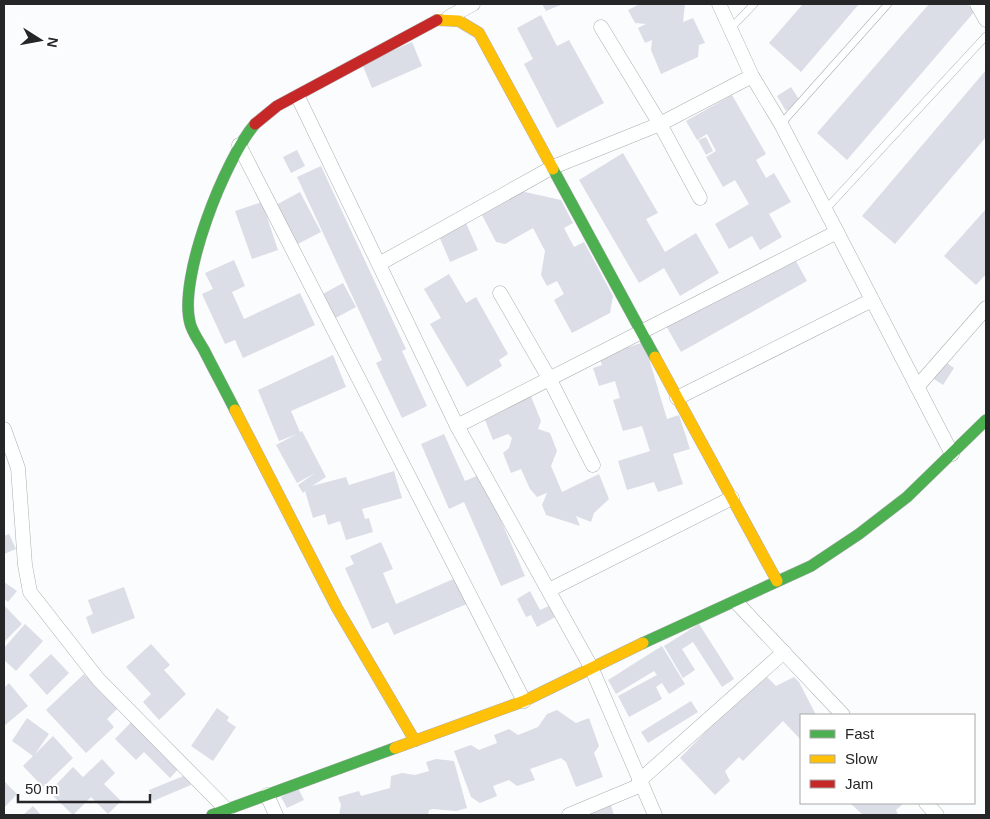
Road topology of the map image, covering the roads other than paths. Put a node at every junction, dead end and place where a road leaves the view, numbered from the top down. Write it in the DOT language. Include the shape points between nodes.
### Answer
graph roads {
  1 [pos="473,4"];
  2 [pos="719,4"];
  3 [pos="754,4"];
  4 [pos="888,4"];
  5 [pos="977,4"];
  6 [pos="449,17"];
  7 [pos="986,20"];
  8 [pos="601,27"];
  9 [pos="731,28"];
  10 [pos="986,36"];
  11 [pos="752,76"];
  12 [pos="298,97"];
  13 [pos="660,124"];
  14 [pos="781,124"];
  15 [pos="239,145"];
  16 [pos="553,167"];
  17 [pos="700,198"];
  18 [pos="825,210"];
  19 [pos="837,232"];
  20 [pos="379,264"];
  21 [pos="500,293"];
  22 [pos="872,300"];
  23 [pos="986,308"];
  24 [pos="640,331"];
  25 [pos="549,378"];
  26 [pos="917,387"];
  27 [pos="677,398"];
  28 [pos="986,420"];
  29 [pos="457,426"];
  30 [pos="4,429"];
  31 [pos="952,454"];
  32 [pos="593,464"];
  33 [pos="732,498"];
  34 [pos="777,582"];
  35 [pos="549,590"];
  36 [pos="736,602"];
  37 [pos="784,652"];
  38 [pos="592,667"];
  39 [pos="524,701"];
  40 [pos="843,714"];
  41 [pos="415,741"];
  42 [pos="640,783"];
  43 [pos="267,795"];
  44 [pos="927,804"];
  45 [pos="227,810"];
  46 [pos="212,815"];
  47 [pos="276,815"];
  48 [pos="569,815"];
  49 [pos="655,815"];
  50 [pos="938,815"];
  1 -- 6 [label="street"];
  2 -- 9 [label="street"];
  3 -- 9 [label="lane"];
  4 -- 14 [label="lane"];
  5 -- 7 [label="street"];
  6 -- 12 [label="street" via="437,20"];
  6 -- 16 [label="street" via="465,22 479,33"];
  8 -- 13 [label="street"];
  9 -- 11 [label="street"];
  10 -- 18 [label="lane"];
  11 -- 13 [label="street"];
  11 -- 14 [label="street"];
  12 -- 15 [label="street" via="281,103 258,121"];
  12 -- 20 [label="street"];
  13 -- 16 [label="street"];
  13 -- 17 [label="street"];
  14 -- 18 [label="street"];
  15 -- 39 [label="street"];
  15 -- 41 [label="street" via="216,196 190,281 190,323 337,608"];
  16 -- 20 [label="street"];
  16 -- 24 [label="street"];
  18 -- 19 [label="street"];
  19 -- 22 [label="street"];
  19 -- 24 [label="street"];
  20 -- 29 [label="street"];
  21 -- 25 [label="street"];
  22 -- 26 [label="street"];
  22 -- 27 [label="street"];
  23 -- 26 [label="street"];
  24 -- 25 [label="street"];
  24 -- 27 [label="street"];
  25 -- 29 [label="street"];
  25 -- 32 [label="street"];
  26 -- 31 [label="street"];
  27 -- 33 [label="street"];
  28 -- 31 [label="street"];
  29 -- 35 [label="street"];
  30 -- 45 [label="street" via="18,468 30,592 98,679"];
  31 -- 34 [label="street" via="907,497 858,534 811,566"];
  33 -- 34 [label="street"];
  33 -- 35 [label="street"];
  34 -- 36 [label="street"];
  35 -- 38 [label="street"];
  36 -- 37 [label="street"];
  36 -- 38 [label="street"];
  37 -- 40 [label="street"];
  37 -- 42 [label="street"];
  38 -- 39 [label="street"];
  38 -- 42 [label="street"];
  39 -- 41 [label="street"];
  41 -- 43 [label="street"];
  42 -- 48 [label="street"];
  42 -- 49 [label="street"];
  43 -- 45 [label="street"];
  43 -- 47 [label="street"];
  44 -- 50 [label="street"];
  45 -- 46 [label="street"];
}
